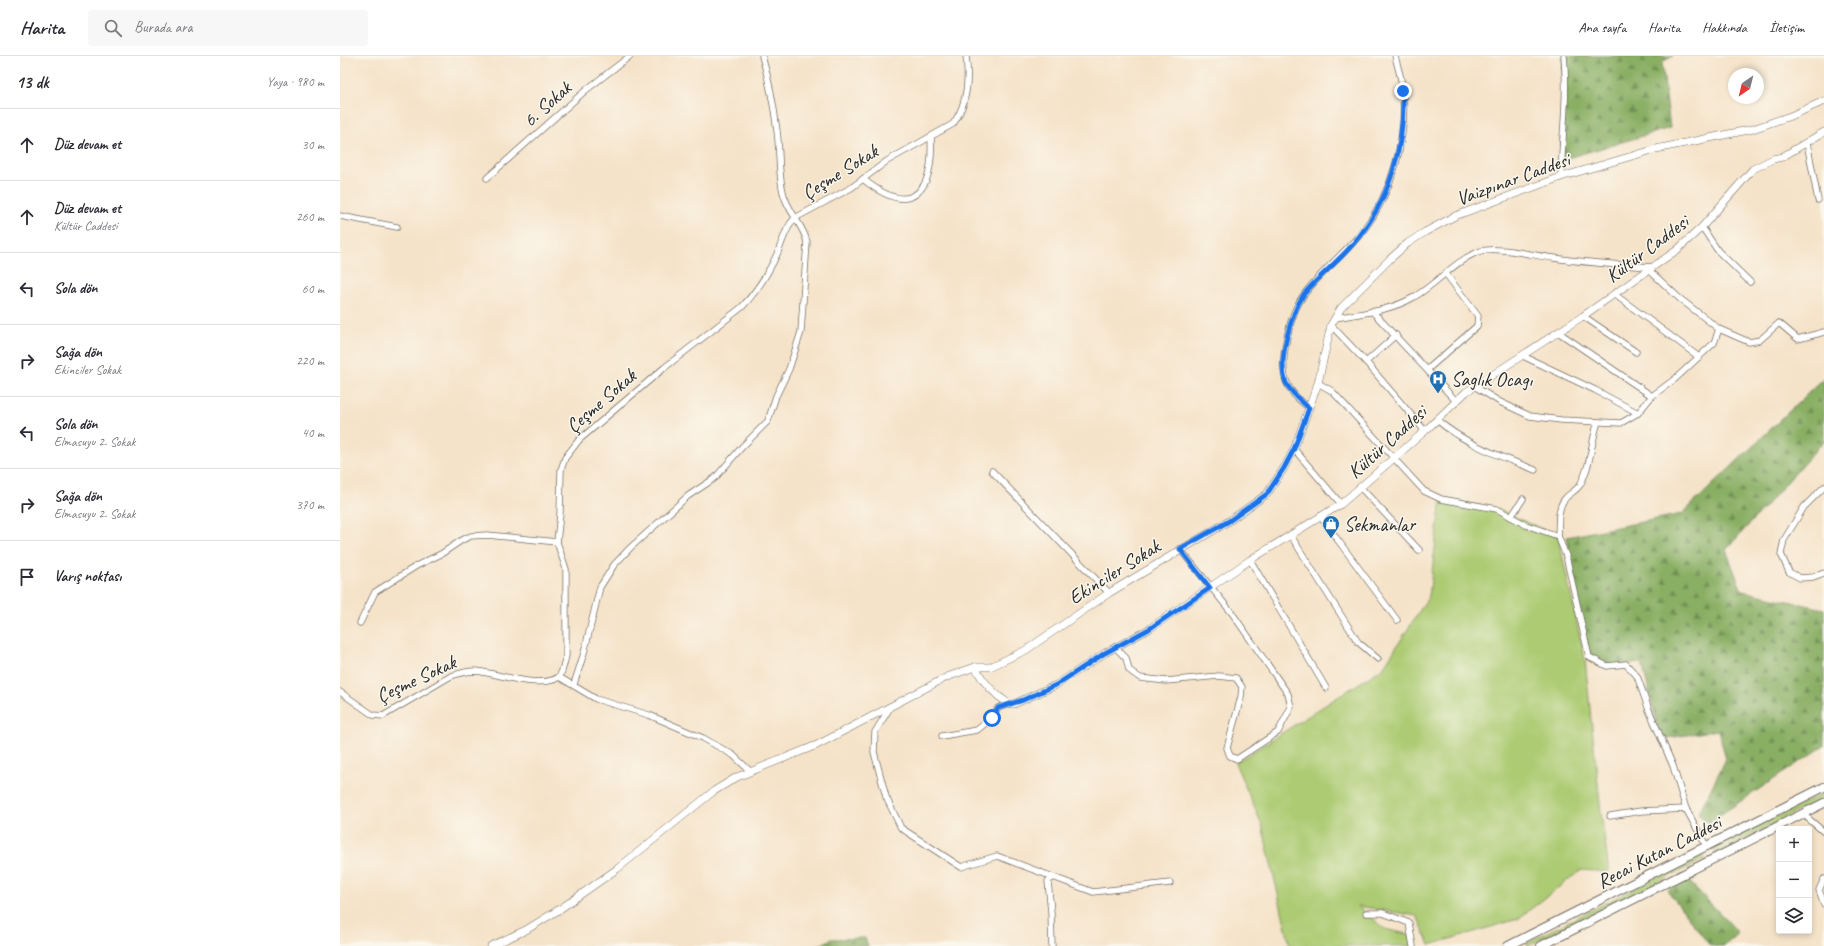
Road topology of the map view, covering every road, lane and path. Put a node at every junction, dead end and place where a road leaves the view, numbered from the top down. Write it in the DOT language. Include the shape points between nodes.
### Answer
graph roads {
  1 [pos="630,56"];
  2 [pos="762,56"];
  3 [pos="966,56"];
  4 [pos="1395,56"];
  5 [pos="1564,56"];
  6 [pos="1824,101"];
  7 [pos="1824,132"];
  8 [pos="931,137"];
  9 [pos="1807,143"];
  10 [pos="1561,177"];
  11 [pos="487,178"];
  12 [pos="863,179"];
  13 [pos="1818,200"];
  14 [pos="340,216"];
  15 [pos="795,218"];
  16 [pos="397,226"];
  17 [pos="1702,227"];
  18 [pos="1651,268"];
  19 [pos="1446,274"];
  20 [pos="1750,282"];
  21 [pos="1614,294"];
  22 [pos="1372,311"];
  23 [pos="1584,316"];
  24 [pos="1335,318"];
  25 [pos="1331,325"];
  26 [pos="1719,330"];
  27 [pos="1558,332"];
  28 [pos="1824,332"];
  29 [pos="1396,335"];
  30 [pos="1636,352"];
  31 [pos="1523,356"];
  32 [pos="1699,357"];
  33 [pos="1366,362"];
  34 [pos="1428,369"];
  35 [pos="1318,383"];
  36 [pos="1474,386"];
  37 [pos="1652,396"];
  38 [pos="1456,401"];
  39 [pos="1309,408"];
  40 [pos="1638,413"];
  41 [pos="1437,420"];
  42 [pos="1598,422"];
  43 [pos="1425,431"];
  44 [pos="1294,449"];
  45 [pos="1394,459"];
  46 [pos="1535,470"];
  47 [pos="992,471"];
  48 [pos="1824,487"];
  49 [pos="1361,488"];
  50 [pos="1523,499"];
  51 [pos="1341,504"];
  52 [pos="1320,516"];
  53 [pos="1511,517"];
  54 [pos="1291,536"];
  55 [pos="1558,536"];
  56 [pos="557,542"];
  57 [pos="1180,549"];
  58 [pos="1419,550"];
  59 [pos="1250,560"];
  60 [pos="1824,573"];
  61 [pos="1210,588"];
  62 [pos="1109,593"];
  63 [pos="1397,620"];
  64 [pos="360,622"];
  65 [pos="1115,647"];
  66 [pos="1378,659"];
  67 [pos="975,667"];
  68 [pos="559,677"];
  69 [pos="574,684"];
  70 [pos="1326,688"];
  71 [pos="340,692"];
  72 [pos="1009,704"];
  73 [pos="891,706"];
  74 [pos="942,736"];
  75 [pos="750,771"];
  76 [pos="1824,787"];
  77 [pos="1824,803"];
  78 [pos="1686,809"];
  79 [pos="1803,814"];
  80 [pos="1610,816"];
  81 [pos="1824,832"];
  82 [pos="1707,847"];
  83 [pos="1053,878"];
  84 [pos="1824,879"];
  85 [pos="1170,883"];
  86 [pos="1824,904"];
  87 [pos="1366,913"];
  88 [pos="491,946"];
  89 [pos="1052,946"];
  90 [pos="1413,946"];
  91 [pos="1508,946"];
  92 [pos="1541,946"];
  1 -- 11 [label="street, 6. Sokak" via="586,90"];
  2 -- 15 [label="street" via="777,131 783,193"];
  3 -- 8 [label="street, Çeşme Sokak" via="967,81 959,116 953,124"];
  4 -- 39 [label="street" via="1403,91 1402,131 1398,155 1387,189 1363,231 1304,294 1287,334 1286,383 1298,399"];
  5 -- 10 [label="street" via="1566,82"];
  6 -- 10 [label="street, Vaizpınar Caddesi" via="1752,129 1656,149"];
  7 -- 9 [label="street, Kültür Caddesi"];
  8 -- 12 [label="street, Çeşme Sokak" via="898,155"];
  8 -- 12 [label="street" via="932,161 929,176 924,187 916,194 904,198 890,196 883,194"];
  9 -- 13 [label="street"];
  9 -- 17 [label="street, Kültür Caddesi" via="1753,169"];
  10 -- 24 [label="street, Vaizpınar Caddesi" via="1455,216 1425,232 1390,259 1346,303"];
  12 -- 15 [label="street, Çeşme Sokak" via="837,197"];
  14 -- 16 [label="street"];
  15 -- 56 [label="street, Çeşme Sokak" via="776,257 752,296 573,446 561,470"];
  15 -- 69 [label="street" via="806,242 801,332 768,421 715,478 688,496 614,565 600,587 586,647"];
  17 -- 18 [label="street, Kültür Caddesi"];
  17 -- 20 [label="street" via="1718,251"];
  18 -- 19 [label="street" via="1501,250 1482,250"];
  18 -- 21 [label="street, Kültür Caddesi"];
  18 -- 26 [label="street" via="1679,298"];
  19 -- 22 [label="street" via="1414,297 1396,306"];
  19 -- 34 [label="street" via="1478,316 1477,326"];
  21 -- 23 [label="street, Kültür Caddesi"];
  21 -- 32 [label="street"];
  22 -- 24 [label="street"];
  22 -- 29 [label="street"];
  23 -- 27 [label="street, Kültür Caddesi"];
  23 -- 30 [label="street"];
  24 -- 25 [label="street, Vaizpınar Caddesi"];
  25 -- 33 [label="street"];
  25 -- 35 [label="street, Vaizpınar Caddesi"];
  26 -- 28 [label="street" via="1749,342 1760,340 1779,323 1798,339"];
  26 -- 32 [label="street" via="1714,343"];
  27 -- 31 [label="street, Kültür Caddesi"];
  27 -- 37 [label="street"];
  29 -- 33 [label="street"];
  29 -- 34 [label="street"];
  31 -- 36 [label="street, Kültür Caddesi"];
  31 -- 40 [label="street"];
  32 -- 37 [label="street"];
  33 -- 43 [label="street"];
  34 -- 38 [label="street"];
  35 -- 39 [label="street, Vaizpınar Caddesi"];
  35 -- 45 [label="street" via="1332,391"];
  36 -- 38 [label="street, Kültür Caddesi"];
  36 -- 42 [label="street" via="1530,416"];
  37 -- 40 [label="street"];
  38 -- 41 [label="street, Kültür Caddesi"];
  39 -- 44 [label="street, Ekinciler Sokak"];
  40 -- 42 [label="street" via="1621,423"];
  41 -- 43 [label="street, Kültür Caddesi"];
  41 -- 46 [label="street" via="1452,433 1486,451"];
  42 -- 55 [label="street" via="1579,485 1563,500"];
  43 -- 45 [label="street, Kültür Caddesi"];
  44 -- 51 [label="street"];
  44 -- 57 [label="street, Ekinciler Sokak" via="1267,494 1229,521"];
  45 -- 49 [label="street, Kültür Caddesi"];
  45 -- 53 [label="street" via="1424,491 1441,499 1497,509"];
  47 -- 62 [label="street"];
  48 -- 60 [label="street" via="1804,507 1784,540 1781,554 1789,572 1800,578"];
  49 -- 51 [label="street, Kültür Caddesi"];
  49 -- 58 [label="street"];
  50 -- 53 [label="street"];
  51 -- 52 [label="street, Kültür Caddesi"];
  52 -- 54 [label="street, Kültür Caddesi"];
  52 -- 63 [label="street"];
  53 -- 55 [label="street"];
  54 -- 59 [label="street, Kültür Caddesi"];
  54 -- 66 [label="street" via="1358,642"];
  55 -- 78 [label="street" via="1566,556 1589,658 1607,666 1626,664 1637,676 1673,766"];
  56 -- 64 [label="street" via="487,535 462,540 375,592"];
  56 -- 68 [label="street, Çeşme Sokak" via="566,574 566,656"];
  57 -- 61 [label="street"];
  57 -- 62 [label="street, Ekinciler Sokak"];
  59 -- 61 [label="street, Kültür Caddesi"];
  59 -- 70 [label="street"];
  61 -- 65 [label="street, Kültür Caddesi" via="1149,629"];
  61 -- 65 [label="street" via="1232,613 1288,694 1291,707 1278,732 1247,754 1237,759 1230,756 1227,748 1241,697 1242,687 1236,678 1219,676 1166,681 1140,678 1129,670 1126,658"];
  62 -- 67 [label="street, Ekinciler Sokak" via="1026,650 990,667"];
  65 -- 72 [label="street, Kültür Caddesi" via="1056,685"];
  67 -- 72 [label="street" via="982,679"];
  67 -- 73 [label="street, Ekinciler Sokak" via="947,677"];
  68 -- 69 [label="street"];
  68 -- 71 [label="street, Çeşme Sokak" via="544,681 520,680 478,672 462,672 383,716 373,715"];
  69 -- 75 [label="street" via="596,700 649,715 696,734 733,755"];
  72 -- 74 [label="street" via="998,708 992,718 977,730"];
  73 -- 75 [label="street, Ekinciler Sokak" via="817,745"];
  73 -- 83 [label="street" via="875,732 874,752 886,797 901,828 961,867 997,856"];
  75 -- 88 [label="street, Ekinciler Sokak" via="714,791 617,870 560,909 526,930"];
  76 -- 82 [label="main road, Recai Kutan Caddesi"];
  77 -- 79 [label="main road, Recai Kutan Caddesi"];
  78 -- 80 [label="street" via="1641,811"];
  78 -- 82 [label="street"];
  79 -- 81 [label="street"];
  79 -- 92 [label="main road, Recai Kutan Caddesi"];
  82 -- 91 [label="main road, Recai Kutan Caddesi"];
  83 -- 85 [label="street" via="1093,892"];
  83 -- 89 [label="street" via="1048,881"];
  84 -- 86 [label="street" via="1818,890"];
  87 -- 90 [label="street" via="1382,913 1409,923"];
}
